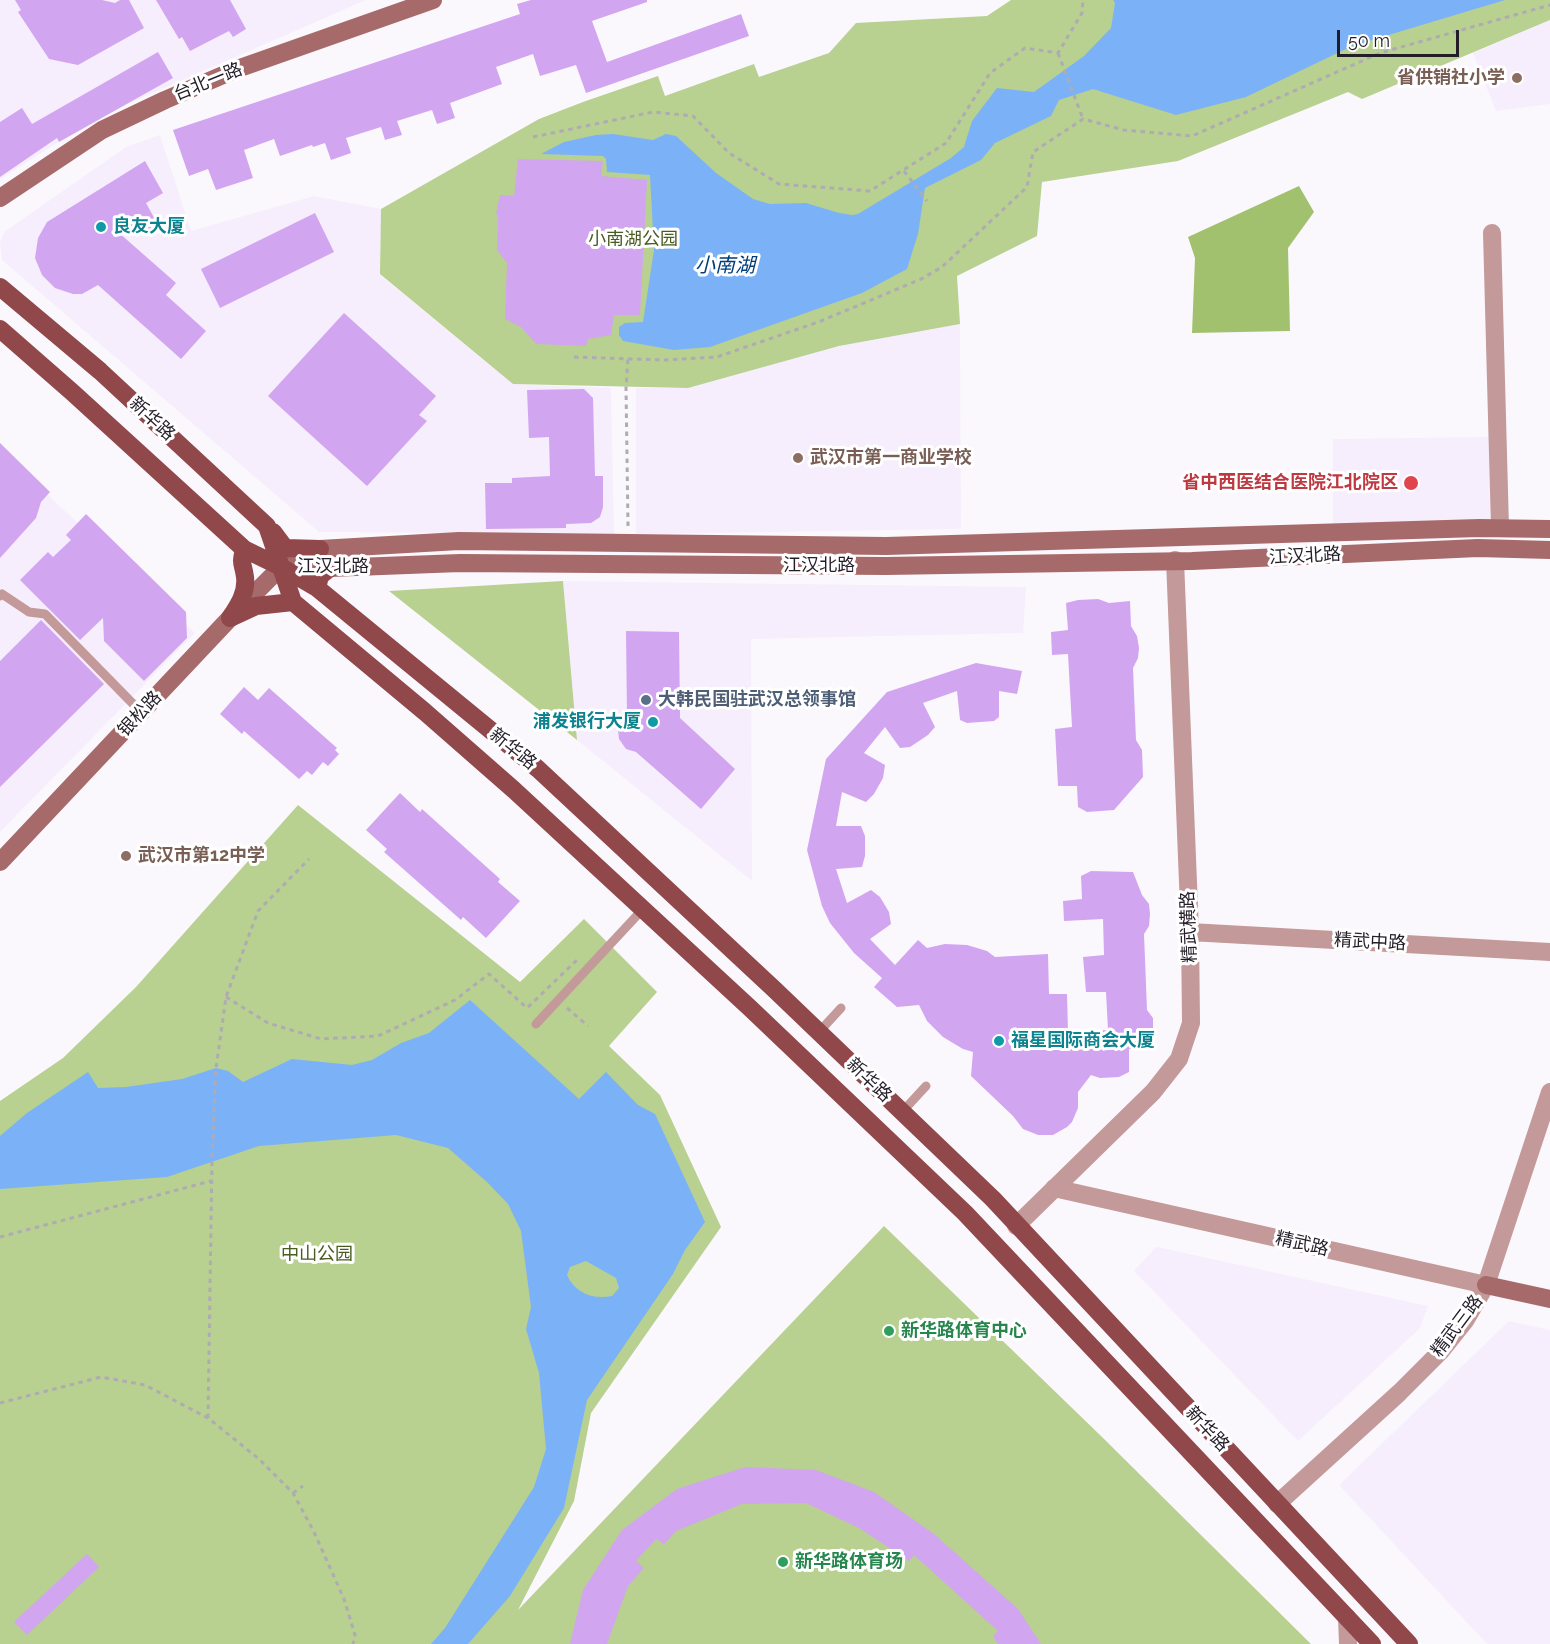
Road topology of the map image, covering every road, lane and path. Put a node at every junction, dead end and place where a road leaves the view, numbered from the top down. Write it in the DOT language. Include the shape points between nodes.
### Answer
graph roads {
  1 [pos="433,0"];
  2 [pos="1083,0"];
  3 [pos="1550,5"];
  4 [pos="1058,53"];
  5 [pos="1083,119"];
  6 [pos="533,137"];
  7 [pos="904,171"];
  8 [pos="0,198"];
  9 [pos="927,201"];
  10 [pos="1492,233"];
  11 [pos="0,287"];
  12 [pos="0,329"];
  13 [pos="574,357"];
  14 [pos="628,358"];
  15 [pos="267,526"];
  16 [pos="1500,528"];
  17 [pos="1550,529"];
  18 [pos="628,543"];
  19 [pos="244,549"];
  20 [pos="320,549"];
  21 [pos="1550,550"];
  22 [pos="1175,560"];
  23 [pos="281,567"];
  24 [pos="330,568"];
  25 [pos="317,588"];
  26 [pos="0,596"];
  27 [pos="293,602"];
  28 [pos="230,618"];
  29 [pos="141,712"];
  30 [pos="309,859"];
  31 [pos="0,862"];
  32 [pos="643,909"];
  33 [pos="1190,932"];
  34 [pos="1550,952"];
  35 [pos="582,954"];
  36 [pos="226,997"];
  37 [pos="841,1008"];
  38 [pos="536,1023"];
  39 [pos="819,1032"];
  40 [pos="926,1086"];
  41 [pos="1550,1092"];
  42 [pos="902,1112"];
  43 [pos="211,1181"];
  44 [pos="1054,1188"];
  45 [pos="1016,1226"];
  46 [pos="0,1237"];
  47 [pos="1486,1285"];
  48 [pos="1550,1299"];
  49 [pos="0,1403"];
  50 [pos="208,1418"];
  51 [pos="303,1486"];
  52 [pos="292,1493"];
  53 [pos="1277,1504"];
  54 [pos="1347,1617"];
  55 [pos="353,1644"];
  56 [pos="1348,1644"];
  57 [pos="1372,1644"];
  58 [pos="1409,1644"];
  1 -- 8 [label="main road, 台北一路" via="237,69 165,100 102,130"];
  2 -- 4 [label="path" via="1082,13"];
  3 -- 5 [label="path" via="1380,53 1192,136 1124,129"];
  4 -- 5 [label="path"];
  4 -- 7 [label="path" via="1025,48 990,73 946,143"];
  5 -- 14 [label="path" via="1033,152 1027,187 942,267 921,279 820,321 717,357"];
  6 -- 7 [label="path" via="653,112 693,116 729,153 779,184 870,191"];
  7 -- 9 [label="path"];
  10 -- 16 [label="street"];
  11 -- 15 [label="main road, 新华路" via="100,371"];
  12 -- 19 [label="main road, 新华路"];
  13 -- 14 [label="path"];
  14 -- 18 [label="path"];
  15 -- 20 [label="main road" via="285,548"];
  15 -- 23 [label="main road, 新华路"];
  16 -- 17 [label="main road, 江汉北路"];
  16 -- 18 [label="main road, 江汉北路" via="886,546"];
  18 -- 20 [label="main road, 江汉北路" via="459,541"];
  19 -- 23 [label="main road, 新华路"];
  19 -- 28 [label="main road" via="240,565 244,590"];
  20 -- 23 [label="main road, 江汉北路"];
  21 -- 22 [label="main road, 江汉北路" via="1478,548"];
  22 -- 24 [label="main road, 江汉北路" via="886,566 460,563"];
  22 -- 33 [label="street, 精武横路"];
  23 -- 24 [label="main road, 江汉北路"];
  23 -- 25 [label="main road, 新华路"];
  23 -- 27 [label="main road, 新华路"];
  23 -- 28 [label="main road, 银松路"];
  24 -- 25 [label="main road" via="320,576"];
  25 -- 39 [label="main road, 新华路" via="538,769"];
  26 -- 29 [label="lane" via="29,612 45,614"];
  27 -- 28 [label="main road" via="256,606"];
  27 -- 32 [label="main road, 新华路" via="461,744"];
  28 -- 29 [label="main road, 银松路"];
  29 -- 31 [label="main road, 银松路"];
  30 -- 36 [label="path" via="258,910"];
  32 -- 38 [label="lane"];
  32 -- 54 [label="main road, 新华路" via="965,1213"];
  33 -- 34 [label="street, 精武中路"];
  33 -- 44 [label="street, 精武横路" via="1191,1023 1179,1059 1153,1092"];
  35 -- 36 [label="path" via="527,1008 489,974 455,1000 378,1036 321,1039 268,1023"];
  36 -- 43 [label="path" via="216,1068"];
  37 -- 39 [label="lane"];
  39 -- 42 [label="main road, 新华路"];
  40 -- 42 [label="lane"];
  41 -- 47 [label="street, 精武三路"];
  42 -- 45 [label="main road, 新华路"];
  43 -- 46 [label="path"];
  43 -- 50 [label="path"];
  44 -- 45 [label="street, 精武横路"];
  44 -- 47 [label="street, 精武路"];
  45 -- 53 [label="main road, 新华路"];
  47 -- 48 [label="main road, 精武路"];
  47 -- 53 [label="street, 精武三路" via="1466,1321 1441,1351"];
  49 -- 50 [label="path" via="100,1377 145,1385"];
  50 -- 52 [label="path"];
  51 -- 52 [label="path"];
  52 -- 55 [label="path" via="344,1599 356,1635"];
  53 -- 58 [label="main road, 新华路"];
  54 -- 56 [label="street"];
  54 -- 57 [label="main road, 新华路"];
}
